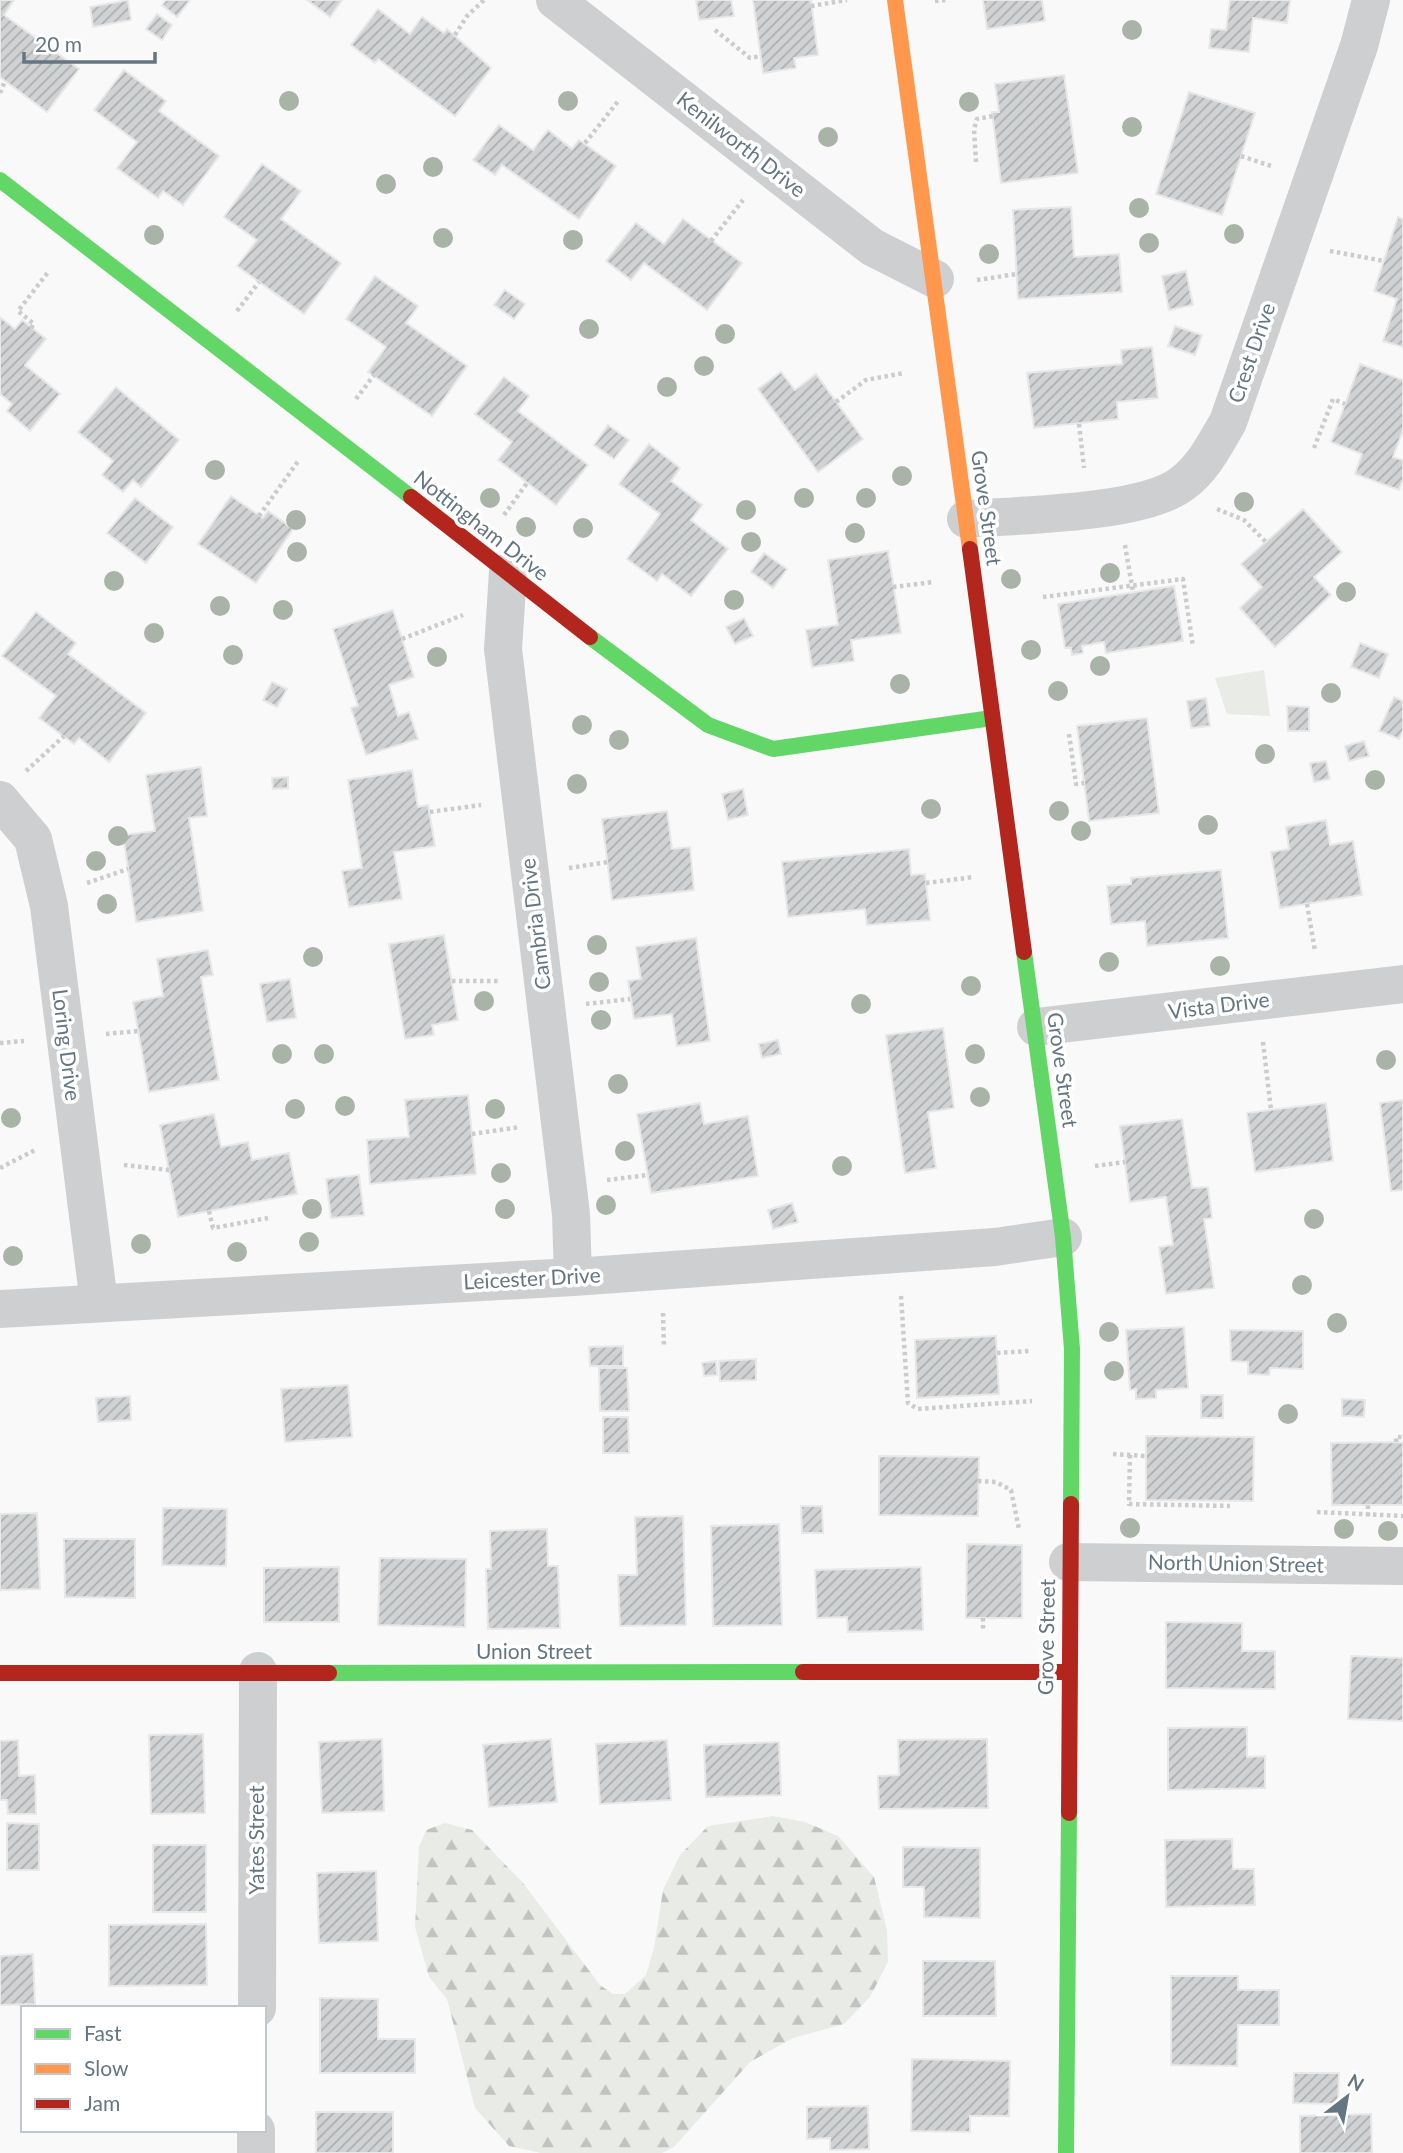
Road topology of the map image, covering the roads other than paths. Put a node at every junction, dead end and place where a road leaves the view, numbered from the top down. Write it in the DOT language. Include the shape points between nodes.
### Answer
graph roads {
  1 [pos="555,0"];
  2 [pos="895,0"];
  3 [pos="1371,0"];
  4 [pos="0,180"];
  5 [pos="934,279"];
  6 [pos="966,520"];
  7 [pos="507,585"];
  8 [pos="992,718"];
  9 [pos="9,789"];
  10 [pos="1403,984"];
  11 [pos="1035,1027"];
  12 [pos="1063,1237"];
  13 [pos="573,1277"];
  14 [pos="99,1303"];
  15 [pos="0,1310"];
  16 [pos="1068,1562"];
  17 [pos="1403,1566"];
  18 [pos="257,1671"];
  19 [pos="1067,1672"];
  20 [pos="0,1673"];
  21 [pos="257,2006"];
  22 [pos="256,2132"];
  23 [pos="256,2153"];
  24 [pos="1066,2153"];
  1 -- 5 [label="street, Kenilworth Drive" via="872,247"];
  2 -- 5 [label="street, Grove Street"];
  3 -- 6 [label="street, Crest Drive" via="1228,422 1208,458 1184,483 1130,505"];
  4 -- 7 [label="street, Nottingham Drive" via="322,428"];
  5 -- 6 [label="street, Grove Street"];
  6 -- 8 [label="street, Grove Street"];
  7 -- 8 [label="street, Nottingham Drive" via="708,725 773,749"];
  7 -- 13 [label="street, Cambria Drive" via="503,649 571,1214"];
  8 -- 11 [label="street, Grove Street"];
  9 -- 14 [label="street, Loring Drive" via="33,839 48,906"];
  10 -- 11 [label="street, Vista Drive"];
  11 -- 12 [label="street, Grove Street"];
  12 -- 13 [label="street, Leicester Drive" via="995,1247"];
  12 -- 16 [label="street, Grove Street" via="1072,1349"];
  13 -- 14 [label="street, Leicester Drive"];
  14 -- 15 [label="street, Leicester Drive"];
  16 -- 17 [label="street, North Union Street"];
  16 -- 19 [label="street, Grove Street"];
  18 -- 19 [label="street, Union Street"];
  18 -- 20 [label="street, Union Street"];
  18 -- 21 [label="street, Yates Street"];
  19 -- 24 [label="street, Grove Street"];
  22 -- 23 [label="street"];
}
